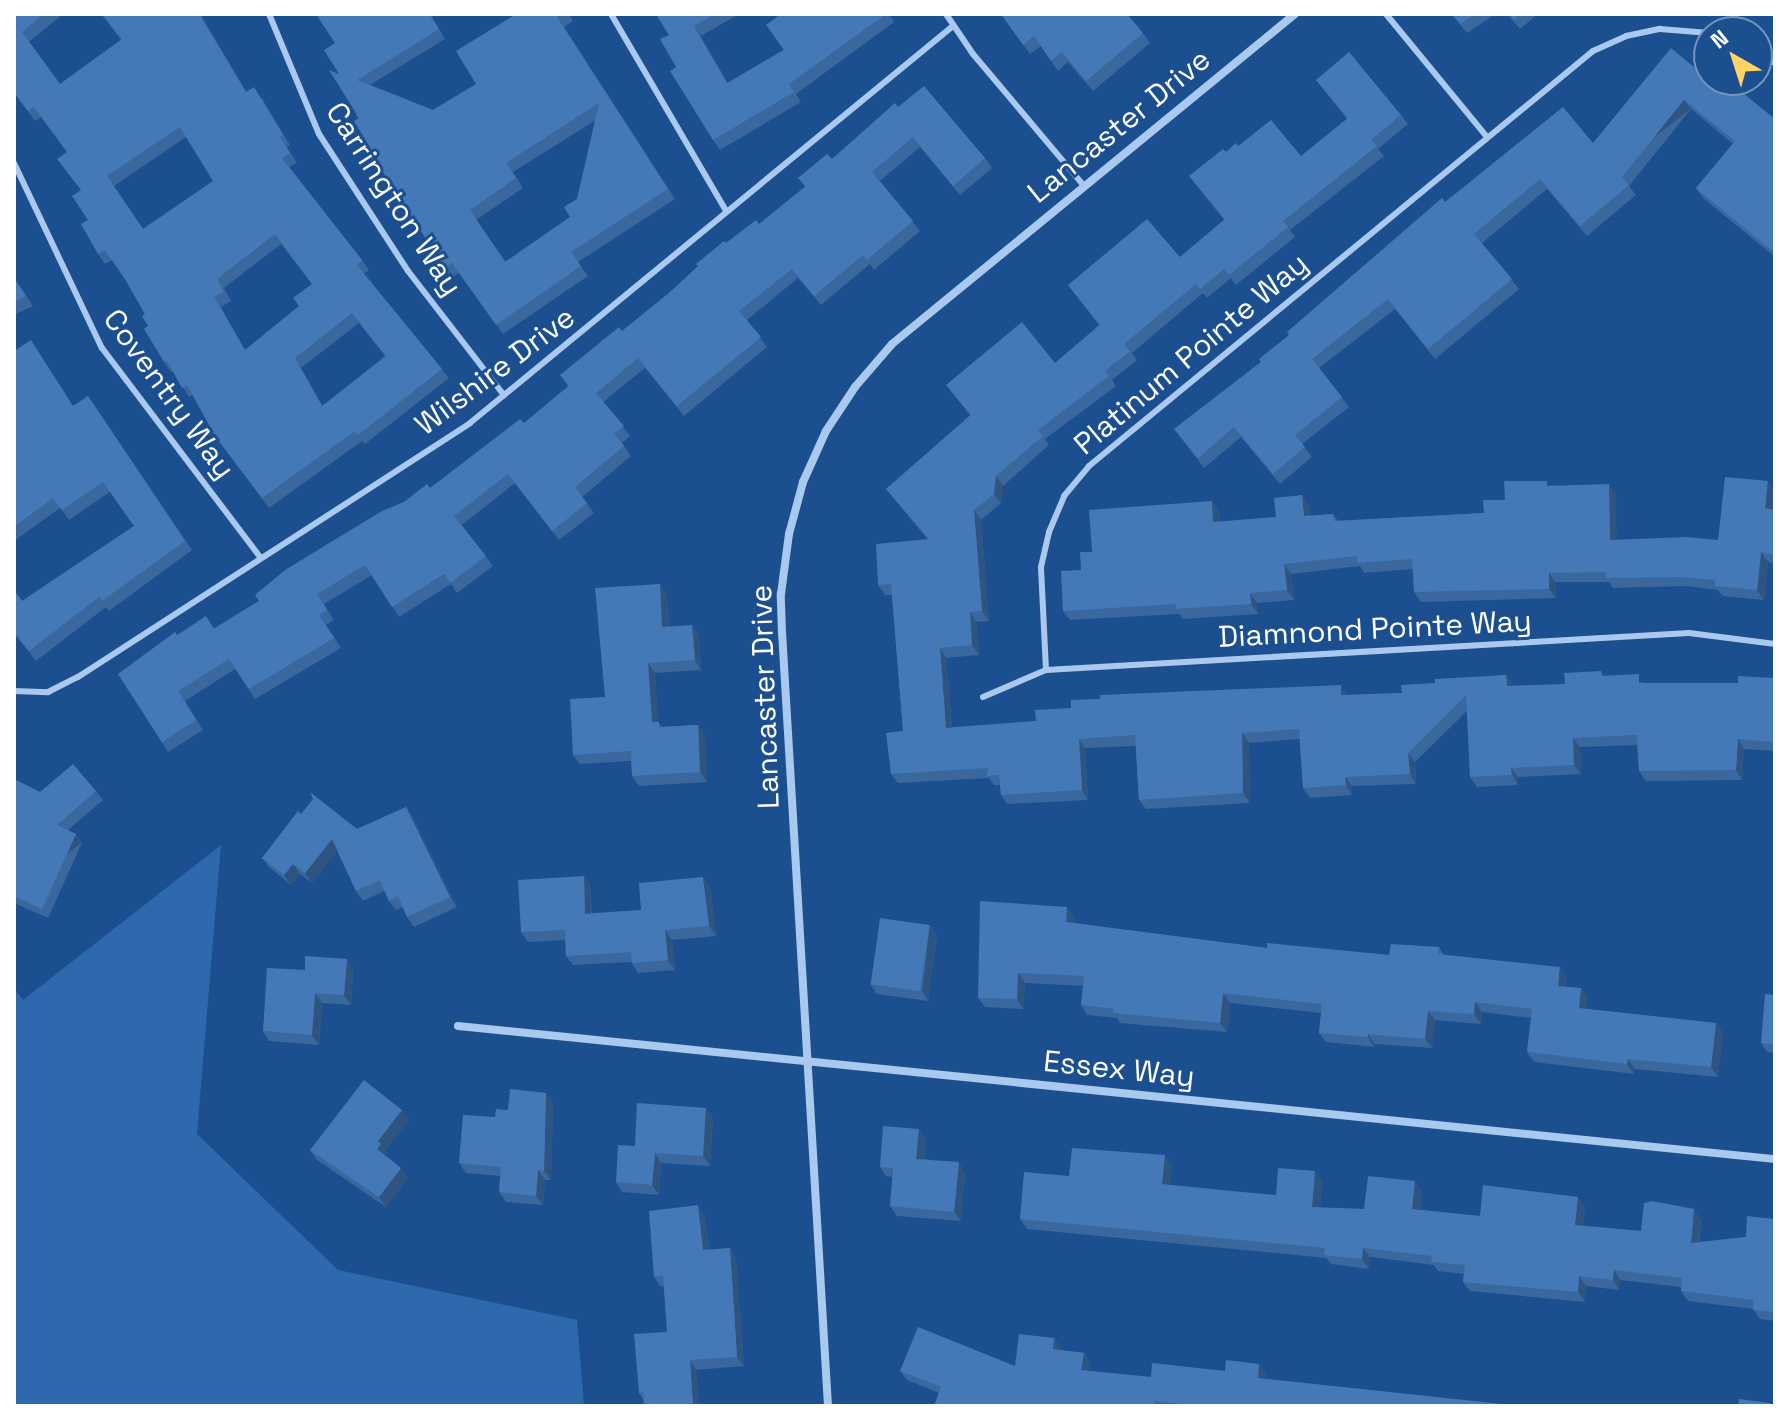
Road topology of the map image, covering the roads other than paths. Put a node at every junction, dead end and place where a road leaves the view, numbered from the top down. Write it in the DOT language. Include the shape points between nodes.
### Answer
graph roads {
  1 [pos="269,14"];
  2 [pos="611,14"];
  3 [pos="946,14"];
  4 [pos="1295,14"];
  5 [pos="1386,14"];
  6 [pos="953,26"];
  7 [pos="1693,32"];
  8 [pos="1487,137"];
  9 [pos="14,163"];
  10 [pos="1084,186"];
  11 [pos="726,211"];
  12 [pos="504,395"];
  13 [pos="260,557"];
  14 [pos="1775,644"];
  15 [pos="1046,670"];
  16 [pos="14,691"];
  17 [pos="983,697"];
  18 [pos="458,1026"];
  19 [pos="807,1062"];
  20 [pos="1775,1159"];
  21 [pos="828,1406"];
  1 -- 12 [label="lane, Carrington Way" via="319,134 408,271"];
  2 -- 11 [label="lane"];
  3 -- 6 [label="lane"];
  4 -- 10 [label="street, Lancaster Drive"];
  5 -- 8 [label="lane"];
  6 -- 10 [label="lane"];
  6 -- 11 [label="lane, Wilshire Drive"];
  7 -- 8 [label="lane, Platinum Pointe Way" via="1660,29 1593,51"];
  8 -- 15 [label="lane, Platinum Pointe Way" via="1089,466 1064,496 1041,567"];
  9 -- 13 [label="lane, Coventry Way" via="102,348"];
  10 -- 19 [label="street, Lancaster Drive" via="892,344 826,431 803,482 789,534 781,607"];
  11 -- 12 [label="lane, Wilshire Drive"];
  12 -- 13 [label="lane, Wilshire Drive" via="470,423"];
  13 -- 16 [label="lane, Wilshire Drive" via="78,677 48,692"];
  14 -- 15 [label="lane, Diamnond Pointe Way" via="1689,633"];
  15 -- 17 [label="lane, Diamnond Pointe Way"];
  18 -- 19 [label="street, Essex Way"];
  19 -- 20 [label="street, Essex Way"];
  19 -- 21 [label="street, Lancaster Drive"];
}
